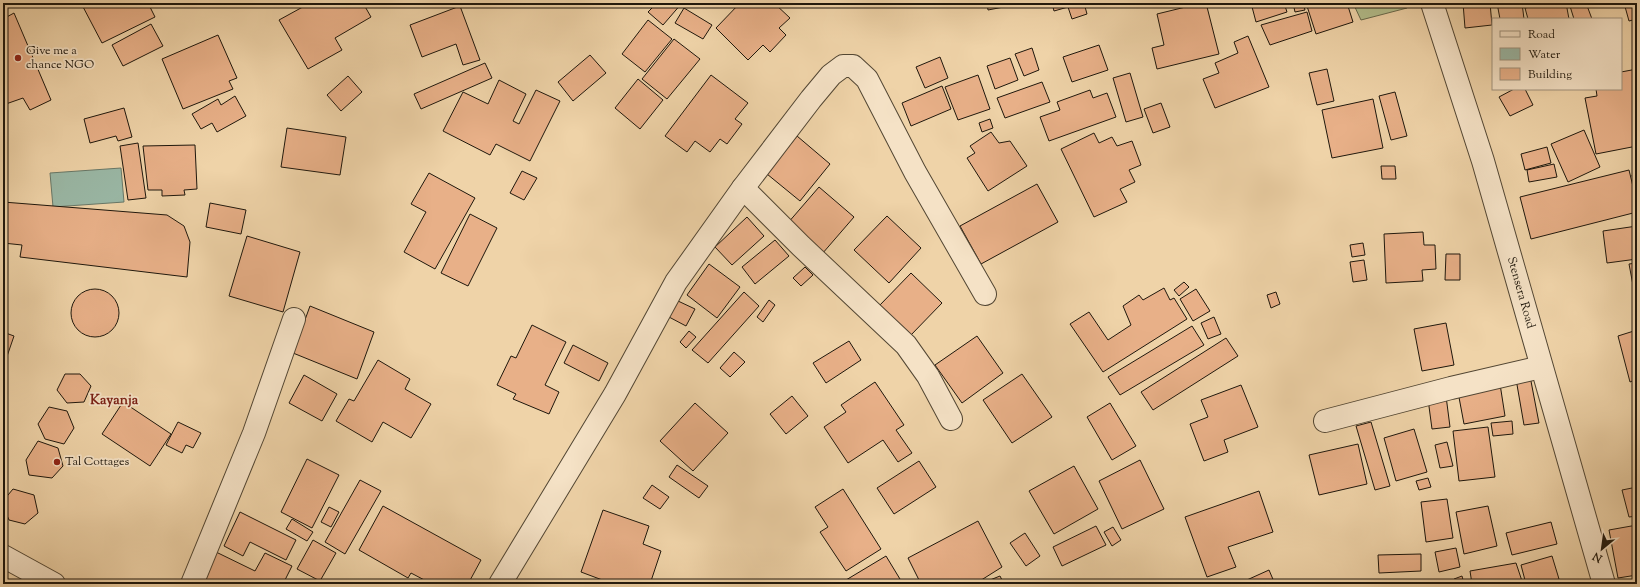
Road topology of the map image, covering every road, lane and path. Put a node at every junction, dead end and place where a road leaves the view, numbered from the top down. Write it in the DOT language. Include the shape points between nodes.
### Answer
graph roads {
  1 [pos="1432,3"];
  2 [pos="743,188"];
  3 [pos="985,294"];
  4 [pos="294,319"];
  5 [pos="1541,367"];
  6 [pos="951,419"];
  7 [pos="1325,421"];
  8 [pos="3,556"];
  9 [pos="54,584"];
  10 [pos="192,584"];
  11 [pos="500,584"];
  12 [pos="1604,584"];
  1 -- 5 [label="street, Stensera Road" via="1483,161"];
  2 -- 3 [label="street" via="831,75 843,66 853,66 867,79 915,172"];
  2 -- 6 [label="street" via="906,345 928,376"];
  2 -- 11 [label="street" via="676,282 615,394"];
  4 -- 10 [label="street" via="254,433"];
  5 -- 7 [label="street"];
  5 -- 12 [label="street, Stensera Road"];
  8 -- 9 [label="street"];
}
